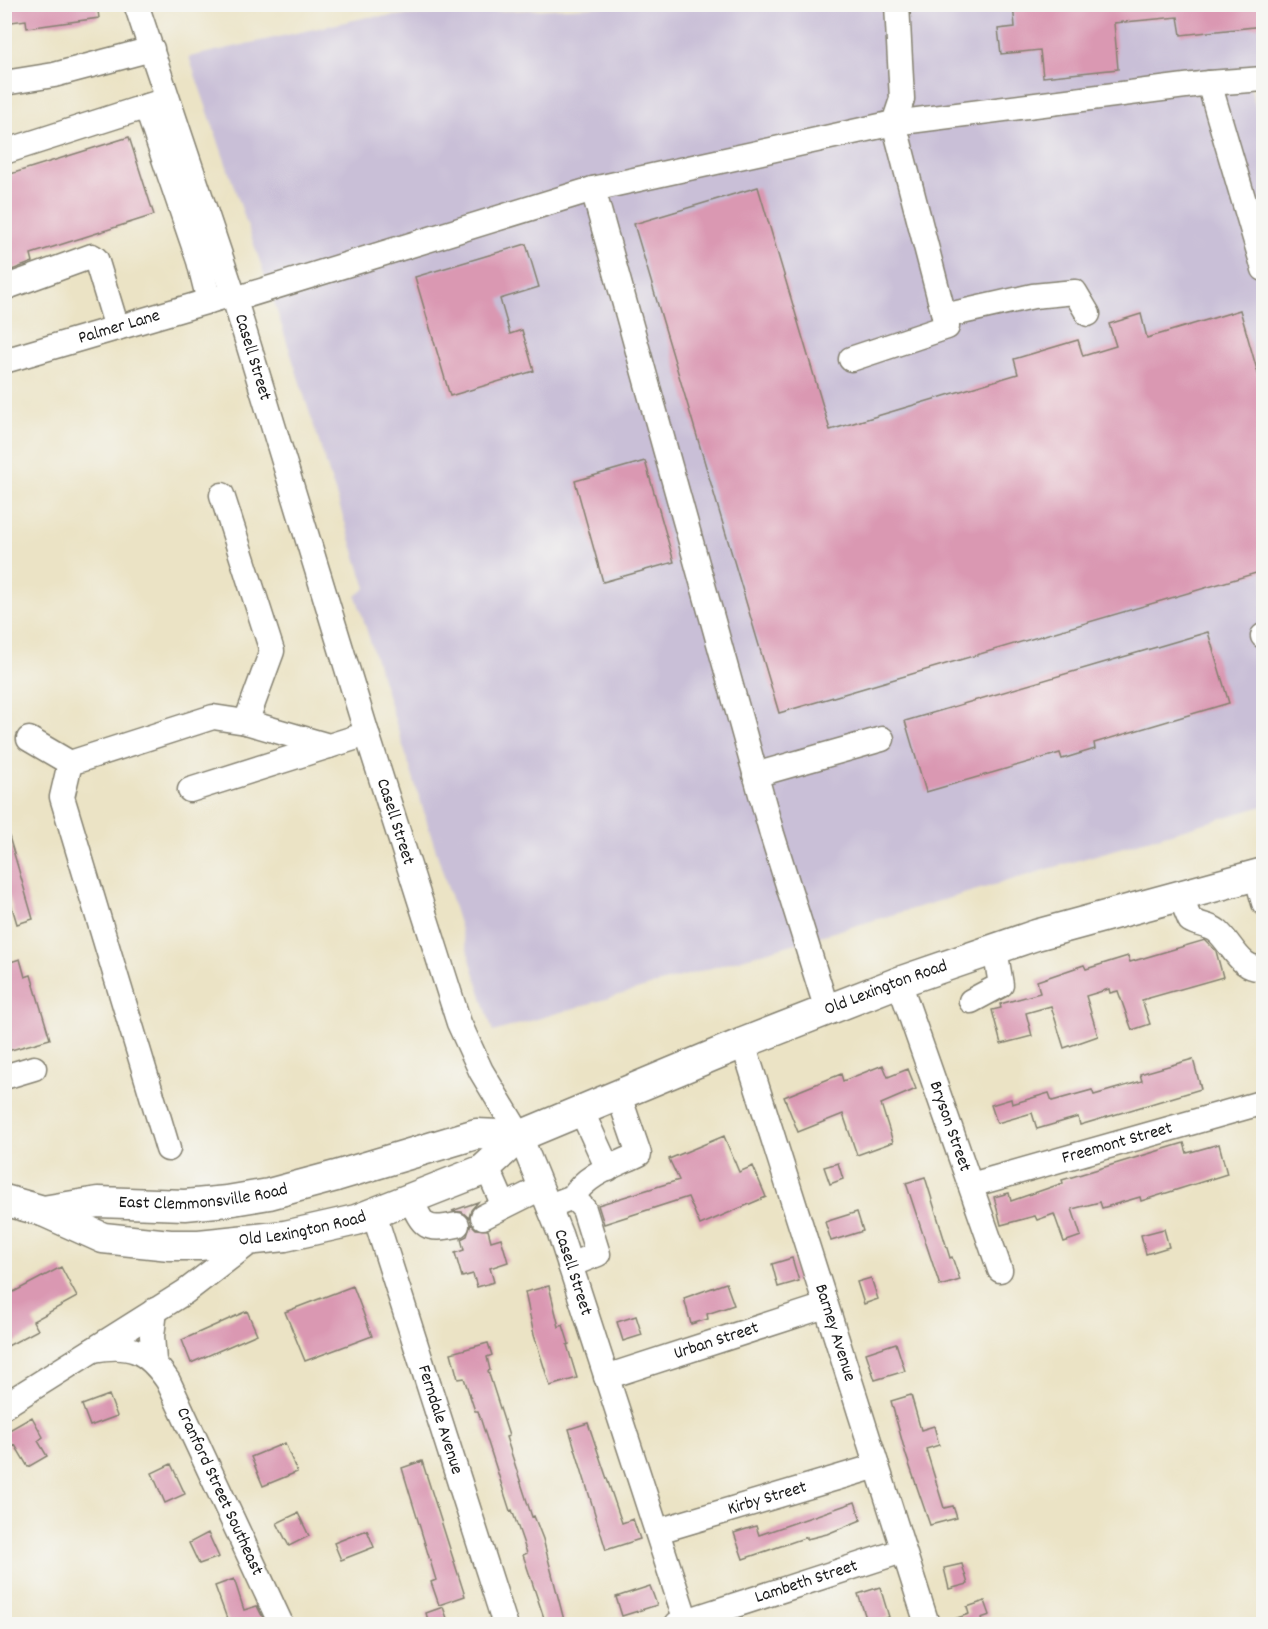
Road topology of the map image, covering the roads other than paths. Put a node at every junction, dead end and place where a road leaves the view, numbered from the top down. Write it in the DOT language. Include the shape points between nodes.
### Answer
graph roads {
  1 [pos="136,4"];
  2 [pos="897,4"];
  3 [pos="152,49"];
  4 [pos="1263,79"];
  5 [pos="4,83"];
  6 [pos="1209,83"];
  7 [pos="157,102"];
  8 [pos="894,123"];
  9 [pos="4,152"];
  10 [pos="593,189"];
  11 [pos="1263,269"];
  12 [pos="4,288"];
  13 [pos="234,297"];
  14 [pos="209,301"];
  15 [pos="1088,314"];
  16 [pos="944,316"];
  17 [pos="117,328"];
  18 [pos="851,359"];
  19 [pos="4,361"];
  20 [pos="222,495"];
  21 [pos="246,722"];
  22 [pos="367,734"];
  23 [pos="882,739"];
  24 [pos="29,740"];
  25 [pos="330,746"];
  26 [pos="70,763"];
  27 [pos="755,776"];
  28 [pos="190,790"];
  29 [pos="1261,883"];
  30 [pos="1180,896"];
  31 [pos="995,950"];
  32 [pos="1263,967"];
  33 [pos="899,982"];
  34 [pos="971,1001"];
  35 [pos="827,1010"];
  36 [pos="742,1043"];
  37 [pos="34,1068"];
  38 [pos="4,1077"];
  39 [pos="619,1096"];
  40 [pos="1263,1101"];
  41 [pos="582,1112"];
  42 [pos="520,1136"];
  43 [pos="168,1149"];
  44 [pos="487,1167"];
  45 [pos="362,1169"];
  46 [pos="608,1169"];
  47 [pos="971,1185"];
  48 [pos="545,1197"];
  49 [pos="573,1197"];
  50 [pos="411,1199"];
  51 [pos="4,1200"];
  52 [pos="43,1211"];
  53 [pos="374,1214"];
  54 [pos="456,1225"];
  55 [pos="254,1239"];
  56 [pos="570,1266"];
  57 [pos="1000,1270"];
  58 [pos="825,1306"];
  59 [pos="155,1310"];
  60 [pos="93,1350"];
  61 [pos="154,1361"];
  62 [pos="606,1377"];
  63 [pos="4,1406"];
  64 [pos="877,1466"];
  65 [pos="658,1530"];
  66 [pos="902,1551"];
  67 [pos="281,1624"];
  68 [pos="505,1624"];
  69 [pos="683,1624"];
  70 [pos="927,1624"];
  1 -- 3 [label="street, Casell Street"];
  2 -- 8 [label="street" via="902,99"];
  3 -- 5 [label="street" via="54,75"];
  3 -- 7 [label="street, Casell Street"];
  4 -- 6 [label="street, Palmer Lane"];
  6 -- 8 [label="street, Palmer Lane"];
  6 -- 11 [label="street"];
  7 -- 9 [label="street"];
  7 -- 13 [label="street, Casell Street"];
  7 -- 14 [label="street"];
  8 -- 10 [label="street, Palmer Lane"];
  8 -- 16 [label="street"];
  10 -- 13 [label="street, Palmer Lane"];
  10 -- 27 [label="street"];
  12 -- 17 [label="street" via="92,256"];
  13 -- 14 [label="street, Palmer Lane"];
  13 -- 22 [label="street, Casell Street"];
  14 -- 17 [label="street, Palmer Lane"];
  15 -- 16 [label="street" via="1075,292 1033,296"];
  16 -- 18 [label="street" via="947,327"];
  17 -- 19 [label="street, Palmer Lane"];
  20 -- 21 [label="street" via="272,651"];
  21 -- 25 [label="street"];
  21 -- 26 [label="street" via="213,717"];
  22 -- 25 [label="street"];
  22 -- 42 [label="street, Casell Street" via="459,1023"];
  23 -- 27 [label="street"];
  24 -- 26 [label="street"];
  25 -- 28 [label="street"];
  26 -- 43 [label="street" via="62,797"];
  27 -- 35 [label="street"];
  29 -- 30 [label="main road, Old Lexington Road"];
  30 -- 31 [label="main road, Old Lexington Road"];
  30 -- 32 [label="street" via="1190,920 1218,932 1252,968"];
  31 -- 33 [label="main road, Old Lexington Road"];
  31 -- 34 [label="street" via="1001,985"];
  33 -- 35 [label="main road, Old Lexington Road"];
  33 -- 47 [label="street, Bryson Street"];
  35 -- 36 [label="main road, Old Lexington Road"];
  36 -- 39 [label="main road, Old Lexington Road"];
  36 -- 58 [label="street, Barney Avenue"];
  37 -- 38 [label="street"];
  39 -- 41 [label="main road, Old Lexington Road"];
  39 -- 46 [label="street" via="639,1154"];
  40 -- 47 [label="street, Freemont Street"];
  41 -- 42 [label="main road, Old Lexington Road"];
  41 -- 46 [label="street"];
  42 -- 44 [label="main road, Old Lexington Road"];
  42 -- 45 [label="main road, Old Lexington Road" via="477,1134"];
  42 -- 48 [label="street, Casell Street"];
  44 -- 48 [label="street" via="494,1211"];
  44 -- 50 [label="main road, Old Lexington Road"];
  45 -- 52 [label="main road, East Clemmonsville Road" via="227,1201 165,1205 98,1202"];
  45 -- 55 [label="main road" via="308,1196"];
  46 -- 49 [label="street" via="579,1187"];
  47 -- 57 [label="street, Bryson Street"];
  48 -- 49 [label="street"];
  48 -- 56 [label="street, Casell Street"];
  49 -- 56 [label="street" via="584,1209 598,1254"];
  50 -- 53 [label="main road, Old Lexington Road"];
  50 -- 54 [label="street" via="426,1226 434,1229"];
  51 -- 52 [label="main road, East Clemmonsville Road"];
  52 -- 55 [label="main road, East Clemmonsville Road" via="103,1238 140,1244 200,1245"];
  53 -- 55 [label="main road, Old Lexington Road" via="285,1236"];
  53 -- 68 [label="street, Ferndale Avenue"];
  55 -- 59 [label="street, Old Lexington Road"];
  56 -- 62 [label="street, Casell Street"];
  58 -- 62 [label="street, Urban Street"];
  58 -- 64 [label="street, Barney Avenue"];
  59 -- 60 [label="street, Old Lexington Road"];
  59 -- 61 [label="street"];
  60 -- 61 [label="street" via="114,1346"];
  60 -- 63 [label="street, Old Lexington Road"];
  61 -- 67 [label="street, Cranford Street Southeast" via="168,1381"];
  62 -- 65 [label="street, Casell Street"];
  64 -- 65 [label="street, Kirby Street"];
  64 -- 66 [label="street, Barney Avenue"];
  65 -- 69 [label="street, Casell Street"];
  66 -- 69 [label="street, Lambeth Street"];
  66 -- 70 [label="street, Barney Avenue"];
}
